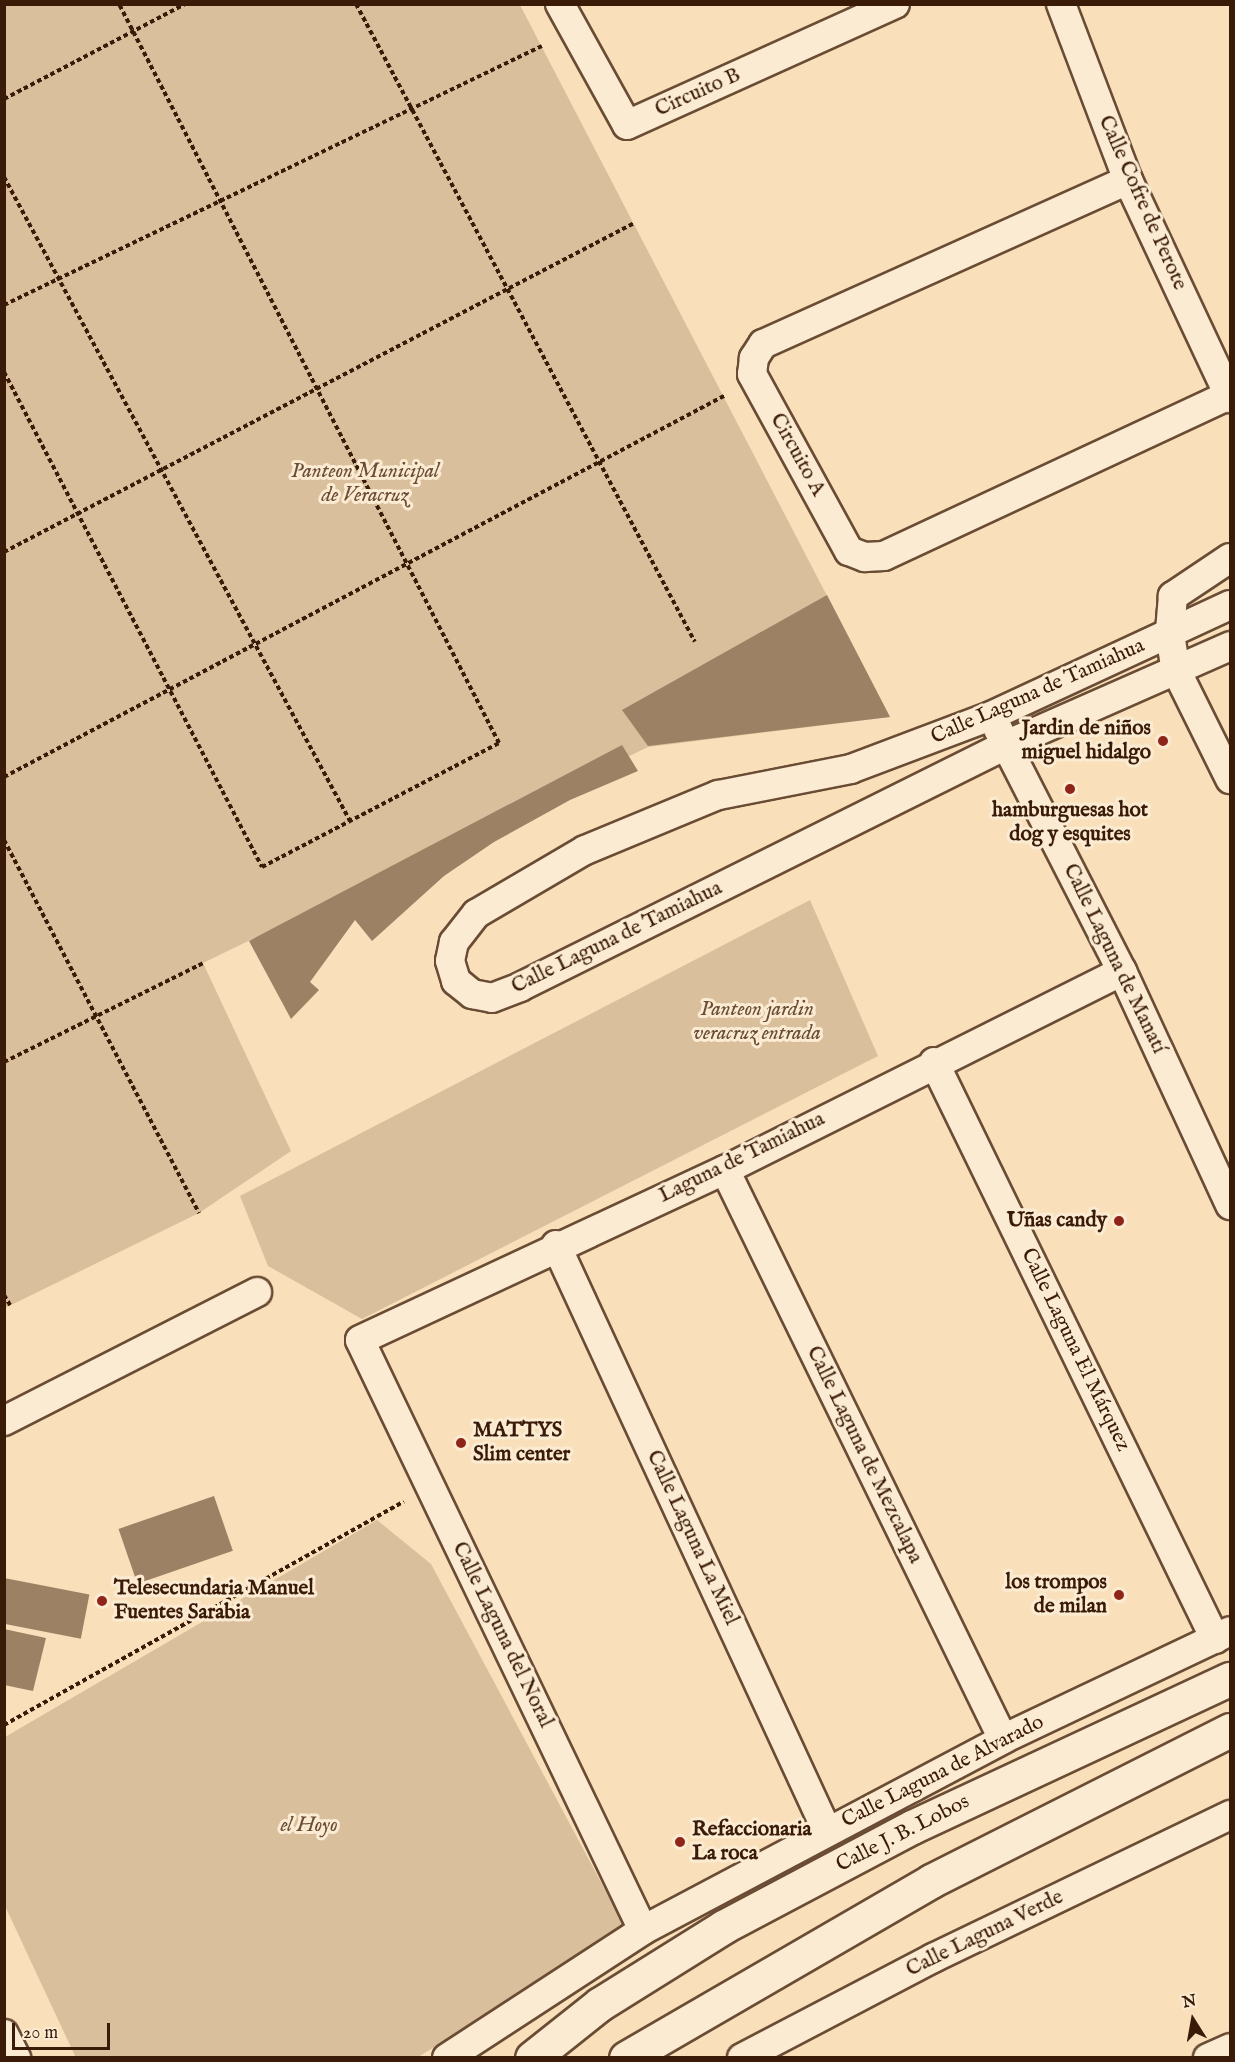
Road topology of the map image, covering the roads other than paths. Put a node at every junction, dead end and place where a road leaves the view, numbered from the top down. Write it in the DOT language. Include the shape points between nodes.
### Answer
graph roads {
  1 [pos="560,4"];
  2 [pos="895,4"];
  3 [pos="1060,4"];
  4 [pos="1128,180"];
  5 [pos="1230,396"];
  6 [pos="1230,558"];
  7 [pos="1230,605"];
  8 [pos="1170,634"];
  9 [pos="1230,646"];
  10 [pos="1176,670"];
  11 [pos="991,716"];
  12 [pos="1006,745"];
  13 [pos="1230,779"];
  14 [pos="1122,971"];
  15 [pos="934,1062"];
  16 [pos="725,1170"];
  17 [pos="1230,1205"];
  18 [pos="556,1245"];
  19 [pos="256,1292"];
  20 [pos="360,1340"];
  21 [pos="4,1421"];
  22 [pos="1223,1635"];
  23 [pos="1230,1679"];
  24 [pos="1230,1730"];
  25 [pos="1003,1739"];
  26 [pos="1230,1815"];
  27 [pos="827,1831"];
  28 [pos="643,1930"];
  29 [pos="4,2034"];
  30 [pos="1230,2048"];
  31 [pos="16,2058"];
  32 [pos="447,2058"];
  33 [pos="532,2058"];
  34 [pos="626,2058"];
  35 [pos="742,2058"];
  36 [pos="1208,2058"];
  1 -- 2 [label="street, Circuito B" via="627,125"];
  3 -- 4 [label="street, Calle Cofre de Perote"];
  4 -- 5 [label="street, Calle Cofre de Perote"];
  4 -- 5 [label="street, Circuito A" via="763,344 754,358 752,374 849,551 865,557 884,556"];
  6 -- 8 [label="street" via="1173,596"];
  7 -- 8 [label="street, Calle Laguna de Tamiahua"];
  8 -- 10 [label="street"];
  8 -- 11 [label="street, Calle Laguna de Tamiahua"];
  9 -- 10 [label="street, Calle Laguna de Tamiahua"];
  10 -- 12 [label="street, Calle Laguna de Tamiahua"];
  10 -- 13 [label="street"];
  11 -- 12 [label="street, Calle Laguna de Manatí"];
  11 -- 12 [label="street, Calle Laguna de Tamiahua" via="851,769 718,795 585,850 476,914 454,942 450,961 456,981 472,994 492,998 520,987"];
  12 -- 14 [label="street, Calle Laguna de Manatí"];
  14 -- 15 [label="street, Laguna de Tamiahua"];
  14 -- 17 [label="street, Calle Laguna de Manatí"];
  15 -- 16 [label="street, Laguna de Tamiahua"];
  15 -- 22 [label="street, Calle Laguna El Márquez"];
  16 -- 18 [label="street, Laguna de Tamiahua"];
  16 -- 25 [label="street, Calle Laguna de Mezcalapa"];
  18 -- 20 [label="street, Laguna de Tamiahua"];
  18 -- 27 [label="street, Calle Laguna La Miel"];
  19 -- 21 [label="street"];
  20 -- 28 [label="street, Calle Laguna del Noral"];
  22 -- 25 [label="street, Calle Laguna de Alvarado"];
  23 -- 33 [label="main road, Calle J. B. Lobos" via="912,1827 723,1927 600,2004"];
  24 -- 34 [label="main road" via="931,1881"];
  25 -- 27 [label="street, Calle Laguna de Alvarado"];
  26 -- 35 [label="street, Calle Laguna Verde" via="933,1958"];
  27 -- 28 [label="street, Calle Laguna de Alvarado"];
  28 -- 32 [label="street, Calle Laguna de Alvarado"];
  29 -- 31 [label="street"];
  30 -- 36 [label="street"];
}
